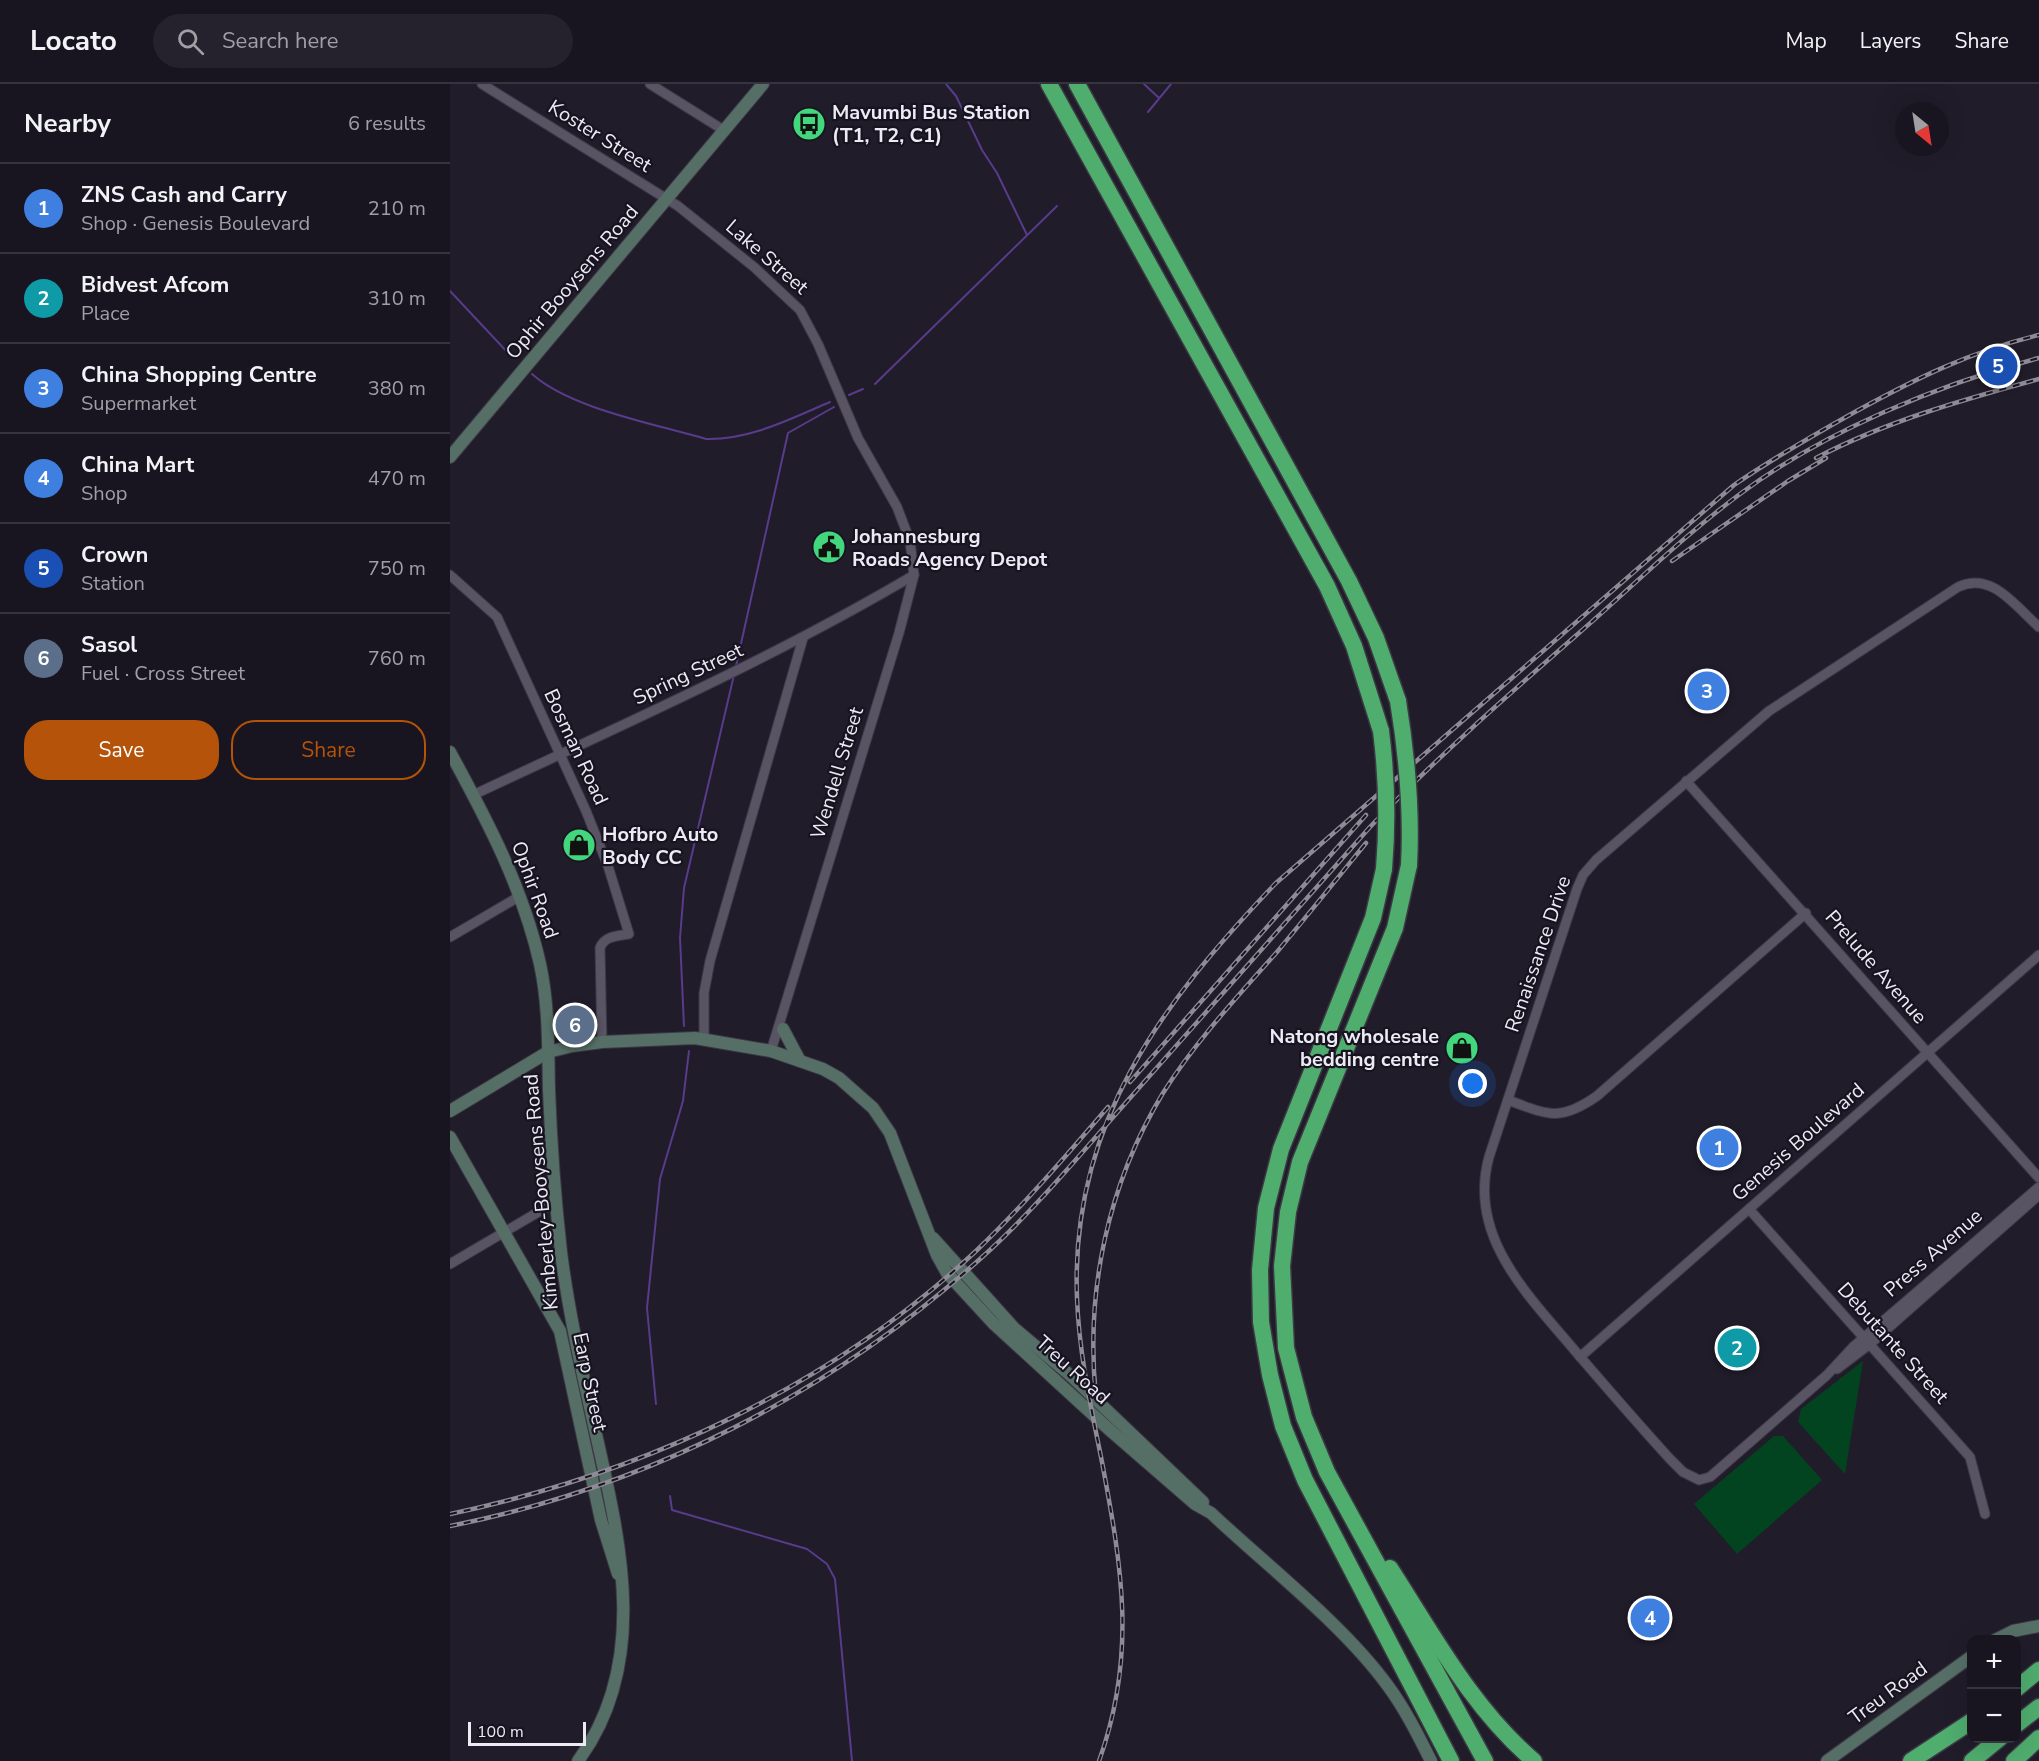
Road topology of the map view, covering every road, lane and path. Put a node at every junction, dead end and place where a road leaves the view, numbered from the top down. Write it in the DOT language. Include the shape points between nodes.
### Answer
graph roads {
  1 [pos="482,84"];
  2 [pos="650,84"];
  3 [pos="764,84"];
  4 [pos="769,84"];
  5 [pos="1049,84"];
  6 [pos="1077,84"];
  7 [pos="752,100"];
  8 [pos="725,131"];
  9 [pos="668,200"];
  10 [pos="451,453"];
  11 [pos="450,575"];
  12 [pos="914,575"];
  13 [pos="2039,627"];
  14 [pos="803,638"];
  15 [pos="450,752"];
  16 [pos="560,754"];
  17 [pos="1686,781"];
  18 [pos="473,795"];
  19 [pos="520,896"];
  20 [pos="1806,913"];
  21 [pos="450,937"];
  22 [pos="2039,955"];
  23 [pos="794,981"];
  24 [pos="783,1029"];
  25 [pos="700,1038"];
  26 [pos="602,1042"];
  27 [pos="548,1052"];
  28 [pos="774,1052"];
  29 [pos="1927,1054"];
  30 [pos="800,1061"];
  31 [pos="1508,1100"];
  32 [pos="450,1111"];
  33 [pos="450,1137"];
  34 [pos="2039,1178"];
  35 [pos="2039,1187"];
  36 [pos="2039,1195"];
  37 [pos="557,1200"];
  38 [pos="1749,1209"];
  39 [pos="1997,1227"];
  40 [pos="504,1232"];
  41 [pos="450,1264"];
  42 [pos="568,1300"];
  43 [pos="550,1309"];
  44 [pos="1887,1328"];
  45 [pos="574,1331"];
  46 [pos="1867,1341"];
  47 [pos="1860,1352"];
  48 [pos="1580,1356"];
  49 [pos="1884,1357"];
  50 [pos="569,1368"];
  51 [pos="1827,1375"];
  52 [pos="1327,1472"];
  53 [pos="1694,1479"];
  54 [pos="1985,1514"];
  55 [pos="622,1586"];
  56 [pos="2039,1626"];
  57 [pos="2005,1635"];
  58 [pos="1967,1659"];
  59 [pos="2039,1670"];
  60 [pos="1406,1673"];
  61 [pos="2021,1685"];
  62 [pos="2039,1707"];
  63 [pos="2021,1721"];
  64 [pos="1967,1724"];
  65 [pos="1967,1729"];
  66 [pos="2039,1738"];
  67 [pos="1994,1743"];
  68 [pos="578,1761"];
  69 [pos="1431,1761"];
  70 [pos="1451,1761"];
  71 [pos="1464,1761"];
  72 [pos="1485,1761"];
  73 [pos="1534,1761"];
  74 [pos="1827,1761"];
  75 [pos="1911,1761"];
  76 [pos="1930,1761"];
  77 [pos="1972,1761"];
  78 [pos="2014,1761"];
  1 -- 9 [label="street, Koster Street"];
  2 -- 8 [label="street"];
  3 -- 7 [label="street"];
  4 -- 7 [label="street"];
  5 -- 60 [label="highway, bridge" via="1335,602 1368,684 1381,731 1387,782 1384,868 1373,918 1281,1149 1266,1208 1260,1270 1261,1322 1270,1375 1287,1436 1305,1480"];
  6 -- 52 [label="highway, bridge" via="1352,587 1376,638 1398,701 1410,803 1409,865 1395,928 1300,1161 1288,1212 1282,1266 1286,1347 1304,1417"];
  7 -- 8 [label="street, Ophir Booysens Road"];
  8 -- 9 [label="street, Ophir Booysens Road"];
  9 -- 10 [label="street, Ophir Booysens Road"];
  9 -- 12 [label="street, Lake Street" via="792,301 811,328 865,452 904,522"];
  11 -- 16 [label="street, Bosman Road" via="495,615"];
  12 -- 14 [label="street, Spring Street"];
  12 -- 23 [label="street, Wendell Street"];
  13 -- 17 [label="street, Renaissance Drive" via="1998,590 1981,581 1958,587 1769,711"];
  14 -- 16 [label="street, Spring Street"];
  14 -- 25 [label="street" via="710,961"];
  15 -- 18 [label="street, Ophir Road"];
  16 -- 18 [label="street, Spring Street"];
  16 -- 26 [label="street, Bosman Road" via="608,866 629,934 603,940 600,948"];
  17 -- 20 [label="street, Prelude Avenue"];
  17 -- 31 [label="street, Renaissance Drive" via="1583,876"];
  18 -- 19 [label="street, Ophir Road"];
  19 -- 21 [label="street"];
  19 -- 27 [label="street, Ophir Road" via="543,981"];
  20 -- 29 [label="street, Prelude Avenue"];
  20 -- 31 [label="street" via="1579,1109 1564,1115 1548,1115"];
  22 -- 29 [label="street, Genesis Boulevard"];
  23 -- 24 [label="street, Wendell Street"];
  23 -- 28 [label="street, Wendell Street"];
  24 -- 28 [label="street, Wendell Street"];
  24 -- 30 [label="street"];
  25 -- 26 [label="street, Treu Road"];
  25 -- 28 [label="street, Treu Road"];
  26 -- 27 [label="street, Treu Road"];
  27 -- 32 [label="street"];
  27 -- 37 [label="street, Kimberley-Booysens Road"];
  28 -- 30 [label="street, Treu Road"];
  29 -- 34 [label="street, Prelude Avenue"];
  29 -- 38 [label="street, Genesis Boulevard"];
  30 -- 69 [label="street, Treu Road" via="839,1078 873,1108 890,1133 930,1236 1014,1328 1107,1410 1344,1637 1374,1669 1410,1721"];
  31 -- 48 [label="street, Renaissance Drive" via="1484,1176 1487,1219 1514,1277"];
  33 -- 40 [label="street, Earp Street"];
  35 -- 39 [label="street, Press Avenue"];
  36 -- 39 [label="street, Press Avenue"];
  37 -- 40 [label="street"];
  37 -- 42 [label="street, Kimberley-Booysens Road"];
  38 -- 46 [label="street, Debutante Street"];
  38 -- 48 [label="street, Genesis Boulevard"];
  39 -- 44 [label="street, Press Avenue"];
  39 -- 46 [label="street, Press Avenue"];
  40 -- 41 [label="street"];
  40 -- 43 [label="street, Earp Street"];
  42 -- 43 [label="street" via="558,1309"];
  42 -- 45 [label="street, Kimberley-Booysens Road"];
  43 -- 50 [label="street, Earp Street"];
  44 -- 46 [label="street, Press Avenue"];
  44 -- 49 [label="street" via="1882,1346"];
  45 -- 50 [label="street" via="568,1347"];
  45 -- 55 [label="street, Earp Street" via="615,1516"];
  46 -- 47 [label="street, Press Avenue"];
  46 -- 49 [label="street, Debutante Street"];
  46 -- 51 [label="street, Press Avenue"];
  47 -- 49 [label="street"];
  47 -- 51 [label="street, Press Avenue"];
  48 -- 53 [label="street, Renaissance Drive" via="1670,1459"];
  49 -- 54 [label="street, Debutante Street" via="1970,1456"];
  50 -- 55 [label="street, Earp Street" via="602,1520"];
  51 -- 53 [label="street, Press Avenue" via="1710,1477"];
  52 -- 72 [label="highway"];
  52 -- 73 [label="highway" via="1473,1696 1495,1724"];
  55 -- 68 [label="street, Earp Street" via="624,1638 619,1666 602,1721"];
  56 -- 57 [label="street"];
  58 -- 74 [label="street, Treu Road"];
  59 -- 61 [label="highway"];
  60 -- 70 [label="highway"];
  60 -- 71 [label="highway" via="1434,1708"];
  62 -- 63 [label="highway"];
  64 -- 75 [label="highway"];
  65 -- 76 [label="highway"];
  66 -- 78 [label="highway"];
  67 -- 77 [label="highway"];
}
